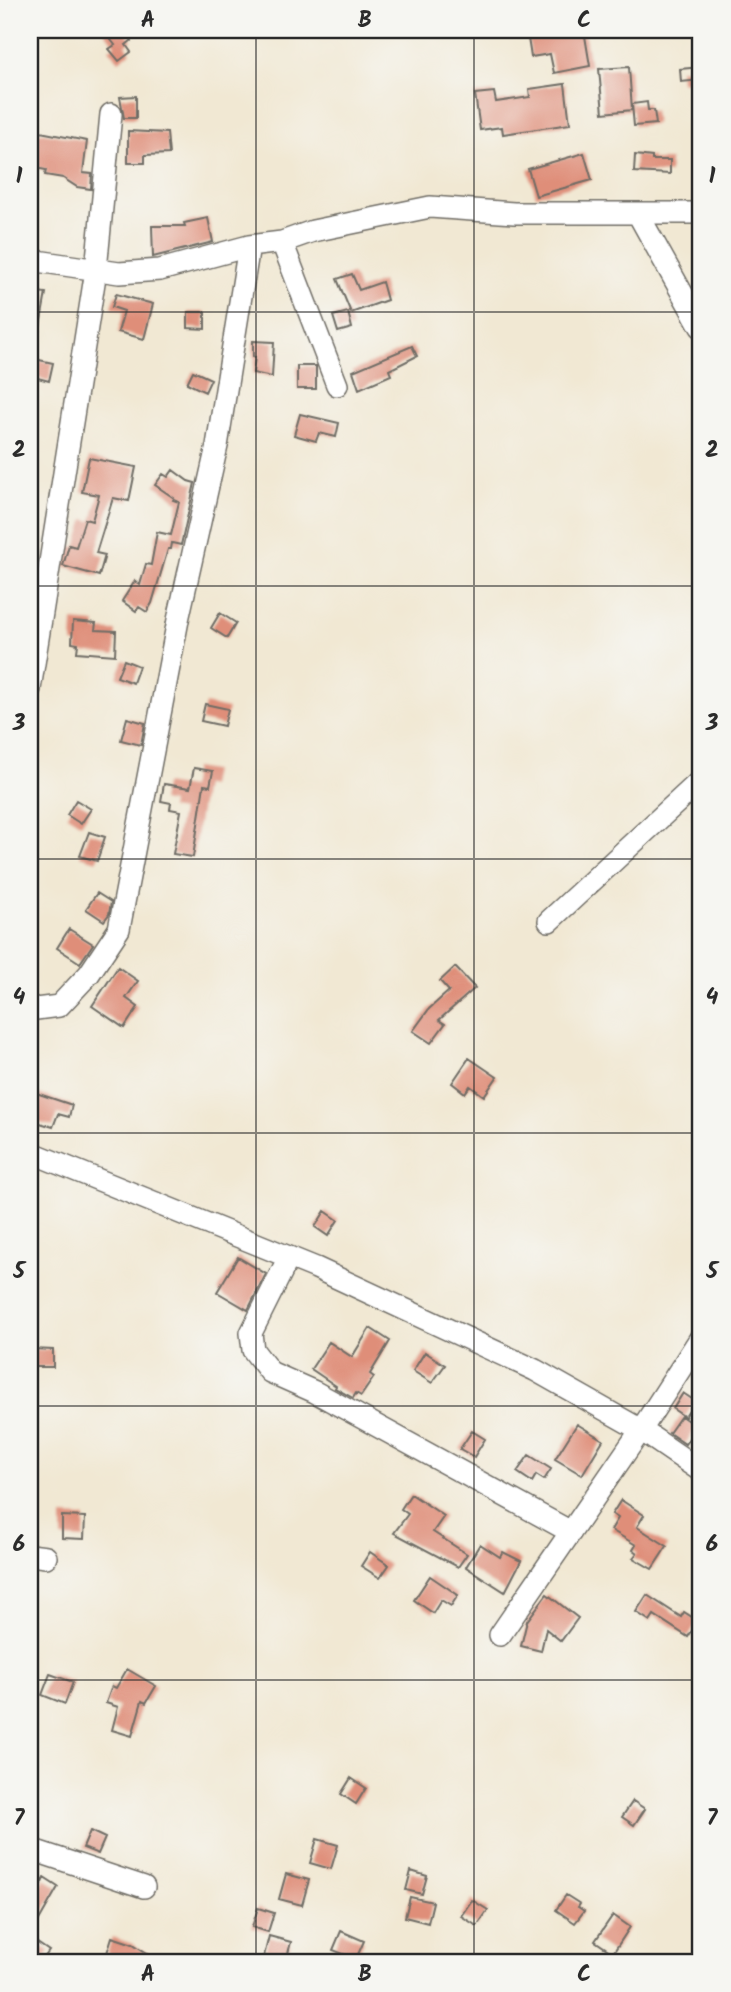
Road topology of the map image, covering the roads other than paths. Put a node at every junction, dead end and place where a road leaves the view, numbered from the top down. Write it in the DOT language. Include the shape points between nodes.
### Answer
graph roads {
  1 [pos="111,114"];
  2 [pos="701,213"];
  3 [pos="638,214"];
  4 [pos="282,242"];
  5 [pos="249,246"];
  6 [pos="30,260"];
  7 [pos="96,270"];
  8 [pos="701,327"];
  9 [pos="337,385"];
  10 [pos="30,689"];
  11 [pos="701,780"];
  12 [pos="549,921"];
  13 [pos="30,1006"];
  14 [pos="30,1152"];
  15 [pos="289,1257"];
  16 [pos="701,1337"];
  17 [pos="641,1430"];
  18 [pos="701,1471"];
  19 [pos="571,1532"];
  20 [pos="500,1635"];
  21 [pos="30,1849"];
  22 [pos="144,1887"];
  1 -- 7 [label="street"];
  2 -- 3 [label="street"];
  3 -- 4 [label="street" via="430,207 313,231"];
  3 -- 8 [label="street"];
  4 -- 5 [label="street"];
  4 -- 9 [label="street"];
  5 -- 7 [label="street" via="160,270"];
  5 -- 13 [label="street" via="217,446 178,620 119,929 89,974 59,1006"];
  6 -- 7 [label="street"];
  7 -- 10 [label="street"];
  11 -- 12 [label="street"];
  14 -- 15 [label="street"];
  15 -- 17 [label="street" via="535,1370"];
  15 -- 19 [label="street" via="251,1333 253,1350 270,1372"];
  16 -- 17 [label="street"];
  17 -- 18 [label="street"];
  17 -- 19 [label="street"];
  19 -- 20 [label="street"];
  21 -- 22 [label="street"];
}
